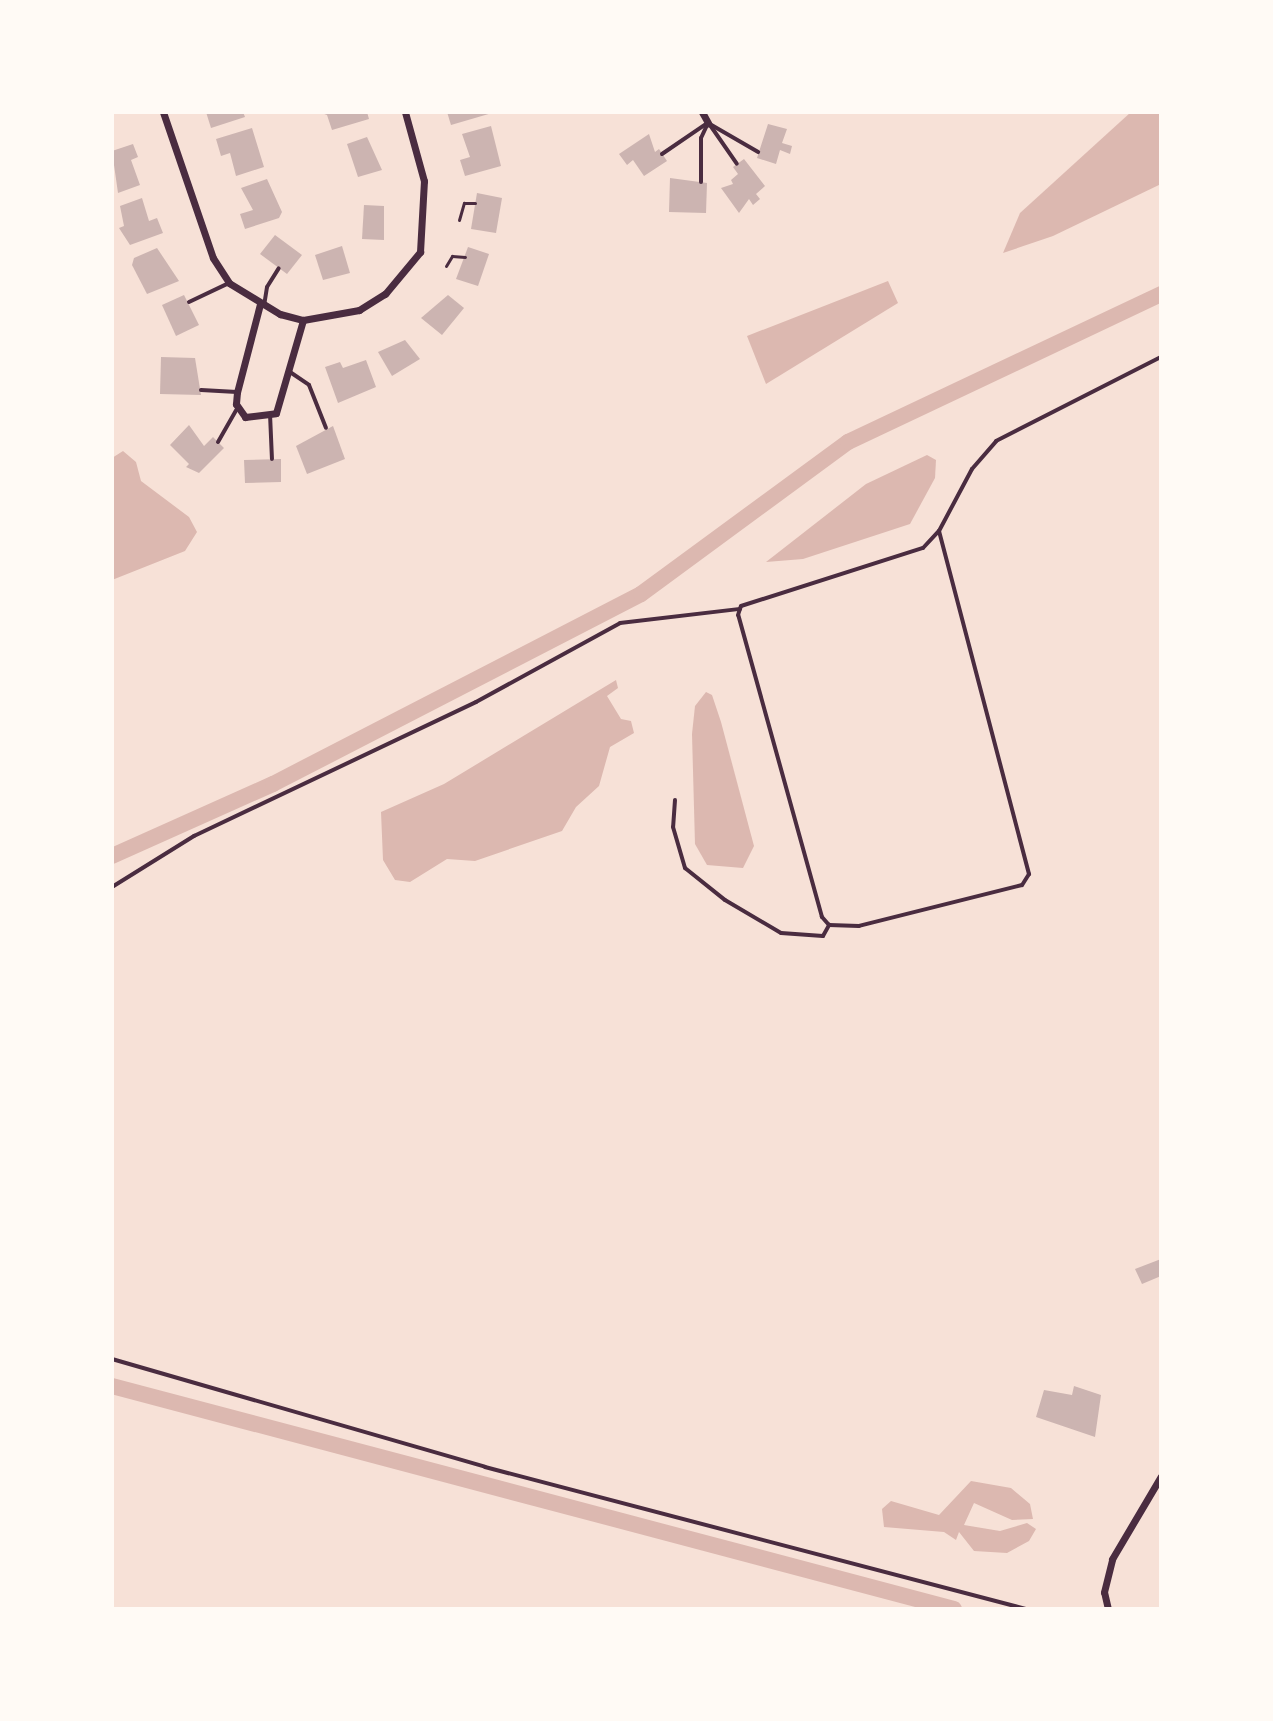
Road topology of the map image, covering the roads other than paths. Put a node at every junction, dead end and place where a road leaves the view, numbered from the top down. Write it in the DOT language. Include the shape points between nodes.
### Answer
graph roads {
  1 [pos="163,112"];
  2 [pos="405,112"];
  3 [pos="707,116"];
  4 [pos="758,152"];
  5 [pos="662,154"];
  6 [pos="737,164"];
  7 [pos="701,182"];
  8 [pos="279,268"];
  9 [pos="229,283"];
  10 [pos="189,302"];
  11 [pos="262,305"];
  12 [pos="303,320"];
  13 [pos="1161,357"];
  14 [pos="288,370"];
  15 [pos="201,390"];
  16 [pos="237,392"];
  17 [pos="238,407"];
  18 [pos="270,414"];
  19 [pos="326,428"];
  20 [pos="218,442"];
  21 [pos="272,459"];
  22 [pos="939,531"];
  23 [pos="740,609"];
  24 [pos="675,800"];
  25 [pos="112,887"];
  26 [pos="829,925"];
  27 [pos="112,1359"];
  28 [pos="1161,1476"];
  29 [pos="1026,1609"];
  30 [pos="1108,1609"];
  1 -- 9 [label="street" via="213,258"];
  2 -- 12 [label="street" via="424,181 420,252 385,294 359,310"];
  3 -- 4 [label="lane"];
  3 -- 5 [label="lane"];
  3 -- 6 [label="lane"];
  3 -- 7 [label="lane"];
  8 -- 11 [label="lane"];
  9 -- 10 [label="lane"];
  9 -- 11 [label="street"];
  11 -- 12 [label="street"];
  11 -- 16 [label="street"];
  12 -- 14 [label="street"];
  13 -- 22 [label="lane" via="996,441 955,495"];
  14 -- 18 [label="street" via="276,413"];
  14 -- 19 [label="lane" via="309,385"];
  15 -- 16 [label="lane"];
  16 -- 17 [label="street"];
  17 -- 18 [label="street" via="245,417"];
  17 -- 20 [label="lane"];
  18 -- 21 [label="lane"];
  22 -- 23 [label="lane" via="923,548 747,601"];
  22 -- 26 [label="lane" via="1029,874 1022,885 859,926"];
  23 -- 25 [label="lane" via="620,623 488,695 194,836"];
  23 -- 26 [label="lane" via="814,887"];
  24 -- 26 [label="lane" via="678,852 695,876 781,933 823,936"];
  27 -- 29 [label="lane" via="485,1467"];
  28 -- 30 [label="street" via="1112,1559 1104,1592"];
}
